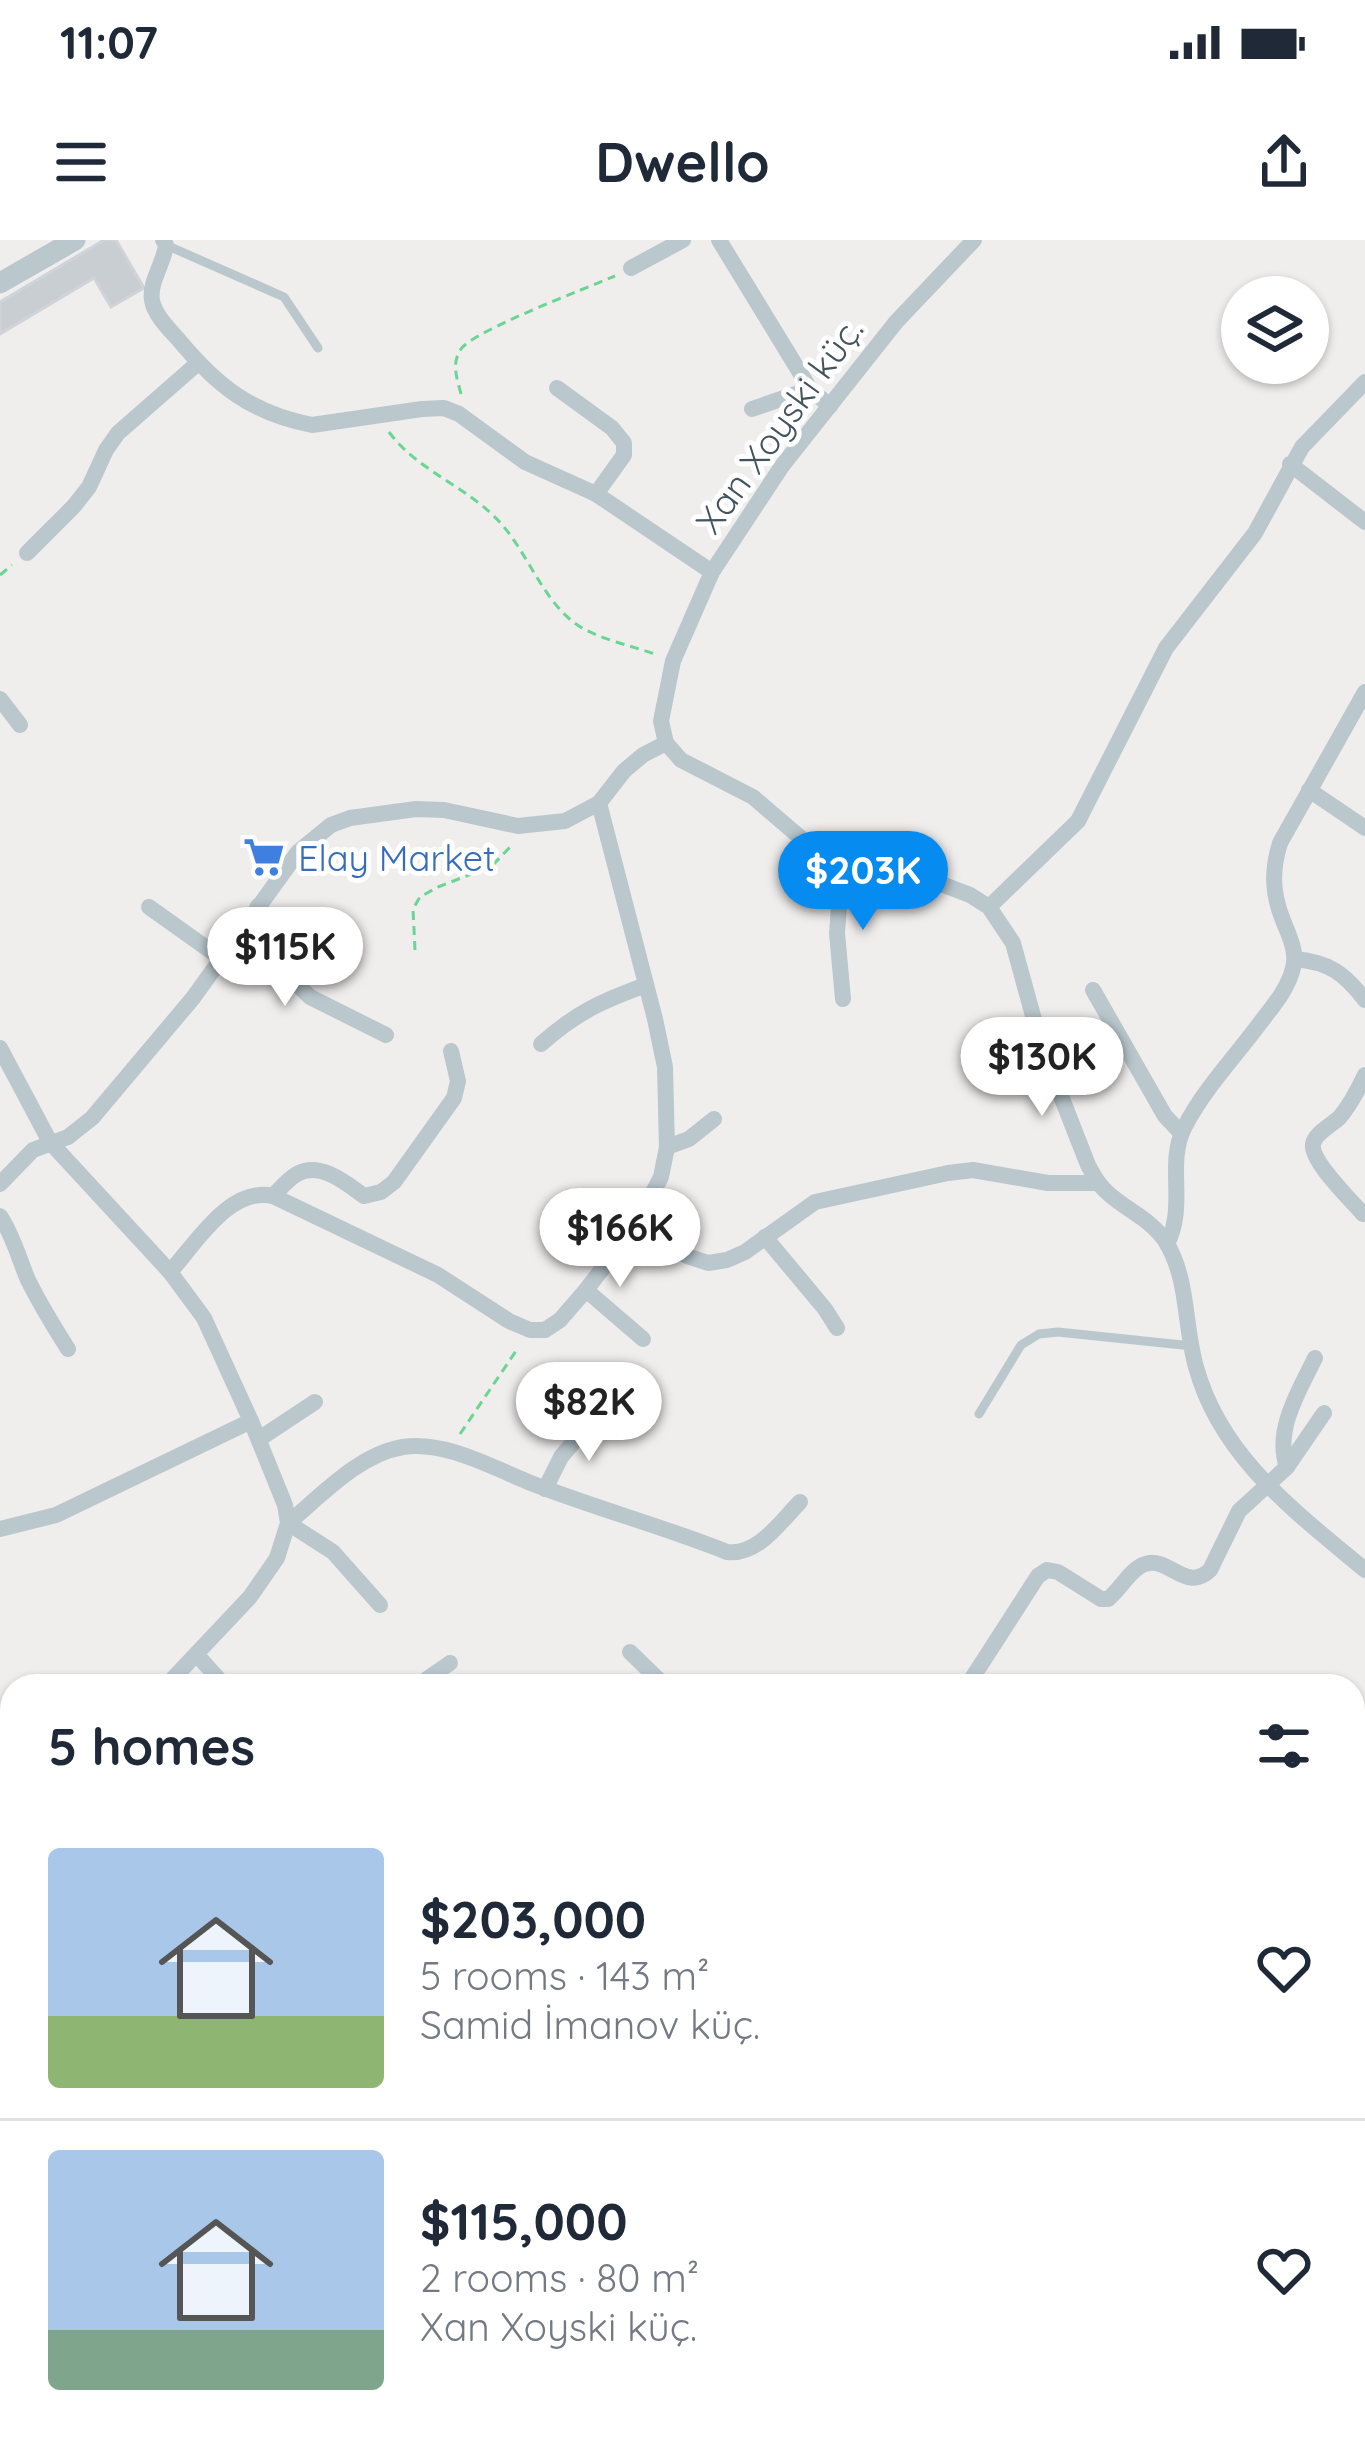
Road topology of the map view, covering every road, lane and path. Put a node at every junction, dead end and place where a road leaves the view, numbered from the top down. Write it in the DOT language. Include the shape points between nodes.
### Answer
graph roads {
  1 [pos="75,240"];
  2 [pos="683,240"];
  3 [pos="719,240"];
  4 [pos="974,240"];
  5 [pos="165,243"];
  6 [pos="631,268"];
  7 [pos="0,283"];
  8 [pos="318,347"];
  9 [pos="198,363"];
  10 [pos="1365,382"];
  11 [pos="557,388"];
  12 [pos="810,388"];
  13 [pos="830,406"];
  14 [pos="752,409"];
  15 [pos="459,414"];
  16 [pos="381,415"];
  17 [pos="1290,464"];
  18 [pos="596,494"];
  19 [pos="1365,522"];
  20 [pos="27,553"];
  21 [pos="712,572"];
  22 [pos="673,661"];
  23 [pos="1365,692"];
  24 [pos="0,699"];
  25 [pos="20,724"];
  26 [pos="666,743"];
  27 [pos="1309,790"];
  28 [pos="598,803"];
  29 [pos="518,826"];
  30 [pos="1365,828"];
  31 [pos="842,868"];
  32 [pos="258,906"];
  33 [pos="149,907"];
  34 [pos="989,907"];
  35 [pos="415,950"];
  36 [pos="222,958"];
  37 [pos="1295,959"];
  38 [pos="646,986"];
  39 [pos="1093,990"];
  40 [pos="844,999"];
  41 [pos="1365,1000"];
  42 [pos="386,1035"];
  43 [pos="542,1044"];
  44 [pos="1041,1045"];
  45 [pos="0,1048"];
  46 [pos="451,1051"];
  47 [pos="966,1066"];
  48 [pos="1365,1075"];
  49 [pos="715,1119"];
  50 [pos="1181,1133"];
  51 [pos="50,1142"];
  52 [pos="668,1147"];
  53 [pos="0,1184"];
  54 [pos="1098,1184"];
  55 [pos="273,1196"];
  56 [pos="1364,1214"];
  57 [pos="0,1216"];
  58 [pos="636,1225"];
  59 [pos="765,1238"];
  60 [pos="1167,1244"];
  61 [pos="170,1272"];
  62 [pos="586,1290"];
  63 [pos="836,1328"];
  64 [pos="530,1330"];
  65 [pos="643,1339"];
  66 [pos="1192,1346"];
  67 [pos="68,1349"];
  68 [pos="1316,1358"];
  69 [pos="315,1402"];
  70 [pos="1324,1413"];
  71 [pos="597,1414"];
  72 [pos="979,1414"];
  73 [pos="255,1430"];
  74 [pos="448,1450"];
  75 [pos="1287,1467"];
  76 [pos="1267,1486"];
  77 [pos="545,1489"];
  78 [pos="800,1502"];
  79 [pos="288,1523"];
  80 [pos="0,1528"];
  81 [pos="1365,1570"];
  82 [pos="380,1605"];
  83 [pos="630,1652"];
  84 [pos="197,1655"];
  85 [pos="449,1663"];
  86 [pos="178,1674"];
  87 [pos="214,1674"];
  88 [pos="434,1674"];
  89 [pos="652,1674"];
  90 [pos="975,1674"];
  1 -- 7 [label="street"];
  2 -- 6 [label="street"];
  3 -- 12 [label="street"];
  4 -- 13 [label="street, Xan Xoyski küç."];
  5 -- 8 [label="lane" via="284,297"];
  5 -- 9 [label="street" via="150,294"];
  6 -- 15 [label="path" via="465,344 455,367"];
  9 -- 16 [label="street" via="241,400 295,421"];
  9 -- 20 [label="street" via="118,433 89,487"];
  10 -- 17 [label="street"];
  11 -- 18 [label="street" via="624,443"];
  12 -- 13 [label="street"];
  12 -- 14 [label="street"];
  13 -- 21 [label="street, Xan Xoyski küç."];
  15 -- 16 [label="street" via="444,408"];
  15 -- 18 [label="street" via="525,462"];
  16 -- 22 [label="path" via="404,450 501,523 579,626"];
  17 -- 19 [label="street"];
  17 -- 34 [label="street" via="1255,533 1166,648 1078,821"];
  18 -- 21 [label="street"];
  21 -- 22 [label="street, Xan Xoyski küç."];
  22 -- 26 [label="street, Xan Xoyski küç." via="661,721"];
  23 -- 27 [label="street"];
  24 -- 25 [label="street"];
  26 -- 28 [label="street" via="643,754"];
  26 -- 31 [label="street" via="681,760 753,797"];
  27 -- 30 [label="street"];
  27 -- 37 [label="street" via="1274,863"];
  28 -- 29 [label="street" via="565,821"];
  28 -- 38 [label="street"];
  29 -- 32 [label="street" via="444,810 350,818 315,835"];
  29 -- 35 [label="path" via="492,866 419,897"];
  31 -- 34 [label="street" via="916,876"];
  31 -- 40 [label="street" via="836,933"];
  32 -- 36 [label="street"];
  32 -- 42 [label="street" via="298,986"];
  33 -- 36 [label="street"];
  34 -- 44 [label="street" via="1013,943"];
  36 -- 51 [label="street" via="92,1118"];
  37 -- 41 [label="street" via="1320,961"];
  37 -- 50 [label="street" via="1281,996"];
  38 -- 43 [label="street" via="599,1002"];
  38 -- 52 [label="street" via="665,1067"];
  39 -- 50 [label="street"];
  44 -- 47 [label="lane"];
  44 -- 54 [label="street"];
  45 -- 51 [label="street"];
  46 -- 55 [label="street" via="454,1098 394,1183 364,1196 313,1170"];
  48 -- 56 [label="street" via="1312,1148"];
  49 -- 52 [label="street"];
  50 -- 60 [label="street" via="1176,1228"];
  51 -- 53 [label="street"];
  51 -- 61 [label="street"];
  52 -- 58 [label="street"];
  54 -- 59 [label="street" via="948,1173 815,1202"];
  54 -- 60 [label="street"];
  55 -- 61 [label="street" via="236,1201"];
  55 -- 64 [label="street" via="438,1275"];
  57 -- 67 [label="street"];
  58 -- 59 [label="street" via="708,1263 728,1261"];
  58 -- 62 [label="street"];
  59 -- 63 [label="street"];
  60 -- 66 [label="street"];
  61 -- 73 [label="street" via="204,1318"];
  62 -- 64 [label="street" via="560,1320"];
  62 -- 65 [label="street"];
  64 -- 74 [label="path"];
  66 -- 72 [label="lane" via="1039,1334 1021,1345"];
  66 -- 76 [label="street" via="1222,1425"];
  68 -- 75 [label="street" via="1291,1409"];
  69 -- 73 [label="street"];
  70 -- 75 [label="street"];
  71 -- 77 [label="street"];
  73 -- 79 [label="street"];
  73 -- 80 [label="street" via="56,1515"];
  74 -- 77 [label="street"];
  74 -- 79 [label="street" via="380,1454"];
  75 -- 76 [label="street"];
  76 -- 81 [label="street"];
  76 -- 90 [label="street" via="1239,1510 1204,1577 1146,1564 1101,1599 1047,1570"];
  77 -- 78 [label="street" via="740,1554"];
  79 -- 82 [label="street" via="333,1552"];
  79 -- 84 [label="street" via="277,1558"];
  83 -- 89 [label="street"];
  84 -- 86 [label="street"];
  84 -- 87 [label="street"];
  85 -- 88 [label="street"];
}
